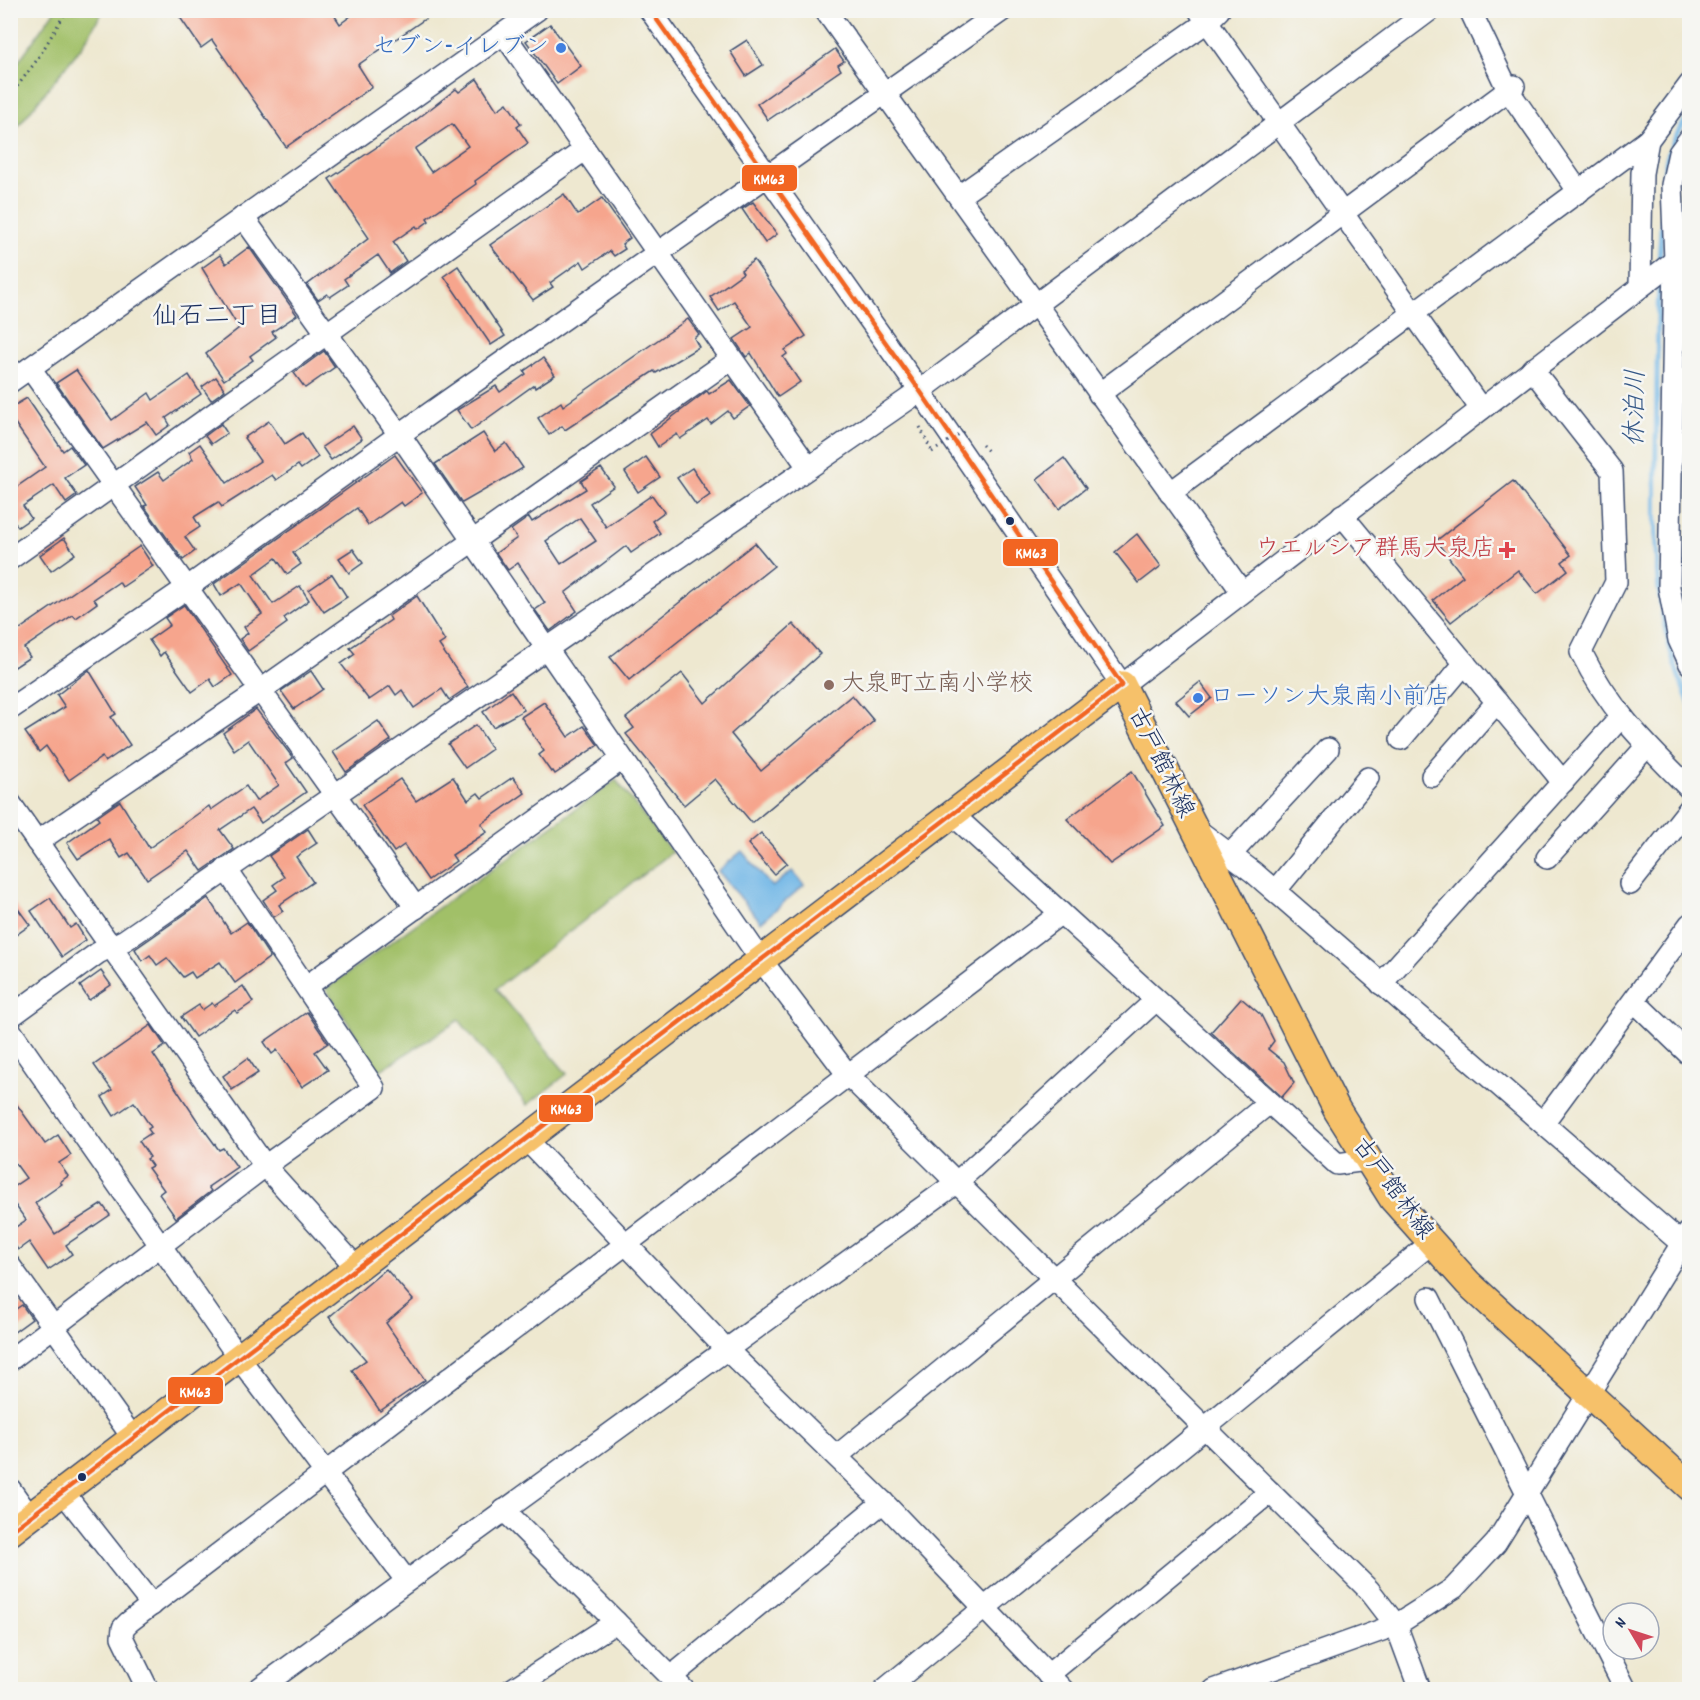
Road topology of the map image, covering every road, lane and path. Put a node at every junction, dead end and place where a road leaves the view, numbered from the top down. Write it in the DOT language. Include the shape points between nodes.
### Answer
graph roads {
  1 [pos="67,10"];
  2 [pos="537,10"];
  3 [pos="650,10"];
  4 [pos="825,10"];
  5 [pos="1003,10"];
  6 [pos="1430,10"];
  7 [pos="1470,10"];
  8 [pos="1208,14"];
  9 [pos="504,34"];
  10 [pos="1689,84"];
  11 [pos="1511,88"];
  12 [pos="884,94"];
  13 [pos="10,96"];
  14 [pos="1278,122"];
  15 [pos="1689,138"];
  16 [pos="1648,140"];
  17 [pos="583,151"];
  18 [pos="768,175"];
  19 [pos="1579,192"];
  20 [pos="959,196"];
  21 [pos="1342,213"];
  22 [pos="243,217"];
  23 [pos="658,252"];
  24 [pos="1677,259"];
  25 [pos="1644,283"];
  26 [pos="1036,306"];
  27 [pos="1414,314"];
  28 [pos="325,333"];
  29 [pos="731,358"];
  30 [pos="30,368"];
  31 [pos="1532,369"];
  32 [pos="10,382"];
  33 [pos="921,391"];
  34 [pos="1099,394"];
  35 [pos="1481,408"];
  36 [pos="916,420"];
  37 [pos="967,429"];
  38 [pos="399,435"];
  39 [pos="808,467"];
  40 [pos="113,485"];
  41 [pos="1170,493"];
  42 [pos="1342,515"];
  43 [pos="472,540"];
  44 [pos="10,559"];
  45 [pos="188,587"];
  46 [pos="1242,592"];
  47 [pos="548,648"];
  48 [pos="1465,663"];
  49 [pos="1689,664"];
  50 [pos="1122,685"];
  51 [pos="261,690"];
  52 [pos="1497,702"];
  53 [pos="10,709"];
  54 [pos="1621,717"];
  55 [pos="1401,739"];
  56 [pos="1647,746"];
  57 [pos="1328,749"];
  58 [pos="622,759"];
  59 [pos="1432,776"];
  60 [pos="1368,778"];
  61 [pos="1563,782"];
  62 [pos="1689,789"];
  63 [pos="336,794"];
  64 [pos="10,803"];
  65 [pos="1689,808"];
  66 [pos="952,814"];
  67 [pos="1192,827"];
  68 [pos="37,842"];
  69 [pos="1230,855"];
  70 [pos="1547,858"];
  71 [pos="226,869"];
  72 [pos="1630,884"];
  73 [pos="1275,891"];
  74 [pos="417,908"];
  75 [pos="1060,912"];
  76 [pos="1689,924"];
  77 [pos="111,947"];
  78 [pos="761,960"];
  79 [pos="1381,984"];
  80 [pos="307,986"];
  81 [pos="1156,1000"];
  82 [pos="1635,1002"];
  83 [pos="10,1017"];
  84 [pos="10,1030"];
  85 [pos="1689,1055"];
  86 [pos="848,1075"];
  87 [pos="1269,1103"];
  88 [pos="1543,1123"];
  89 [pos="526,1139"];
  90 [pos="1367,1160"];
  91 [pos="265,1166"];
  92 [pos="956,1183"];
  93 [pos="1685,1238"];
  94 [pos="625,1244"];
  95 [pos="1430,1244"];
  96 [pos="161,1246"];
  97 [pos="10,1266"];
  98 [pos="357,1268"];
  99 [pos="1054,1278"];
  100 [pos="1429,1298"];
  101 [pos="53,1328"];
  102 [pos="726,1349"];
  103 [pos="238,1358"];
  104 [pos="10,1360"];
  105 [pos="1589,1394"];
  106 [pos="1204,1427"];
  107 [pos="133,1438"];
  108 [pos="837,1456"];
  109 [pos="326,1473"];
  110 [pos="1689,1487"];
  111 [pos="10,1489"];
  112 [pos="63,1492"];
  113 [pos="1270,1492"];
  114 [pos="1528,1493"];
  115 [pos="883,1502"];
  116 [pos="504,1510"];
  117 [pos="20,1525"];
  118 [pos="406,1580"];
  119 [pos="152,1605"];
  120 [pos="984,1607"];
  121 [pos="616,1622"];
  122 [pos="1396,1625"];
  123 [pos="1056,1682"];
  124 [pos="678,1683"];
  125 [pos="148,1689"];
  126 [pos="257,1689"];
  127 [pos="511,1689"];
  128 [pos="884,1689"];
  129 [pos="1214,1689"];
  130 [pos="1420,1689"];
  131 [pos="1626,1689"];
  1 -- 13 [label="path"];
  2 -- 9 [label="street"];
  3 -- 18 [label="street"];
  4 -- 12 [label="street"];
  5 -- 12 [label="street"];
  6 -- 14 [label="street"];
  7 -- 11 [label="street"];
  8 -- 14 [label="street"];
  8 -- 20 [label="street"];
  9 -- 17 [label="street"];
  9 -- 22 [label="street"];
  10 -- 16 [label="street"];
  11 -- 19 [label="street"];
  11 -- 21 [label="street"];
  12 -- 18 [label="street"];
  12 -- 20 [label="street"];
  14 -- 21 [label="street"];
  14 -- 26 [label="street"];
  15 -- 24 [label="street" via="1679,153 1672,185"];
  16 -- 19 [label="street"];
  16 -- 25 [label="street" via="1642,173"];
  17 -- 23 [label="street"];
  17 -- 28 [label="street"];
  18 -- 23 [label="street"];
  18 -- 33 [label="street"];
  19 -- 27 [label="street"];
  20 -- 26 [label="street"];
  21 -- 27 [label="street"];
  21 -- 34 [label="street"];
  22 -- 28 [label="street"];
  22 -- 30 [label="street"];
  23 -- 29 [label="street"];
  23 -- 38 [label="street"];
  24 -- 25 [label="street"];
  24 -- 49 [label="street" via="1669,587 1679,640"];
  25 -- 31 [label="street"];
  26 -- 33 [label="street"];
  26 -- 34 [label="street"];
  27 -- 35 [label="street"];
  27 -- 41 [label="street"];
  28 -- 38 [label="street"];
  28 -- 40 [label="street"];
  29 -- 39 [label="street"];
  29 -- 43 [label="street"];
  30 -- 32 [label="street"];
  30 -- 40 [label="street"];
  31 -- 35 [label="street"];
  31 -- 54 [label="street" via="1612,471 1616,582 1581,652 1598,687"];
  33 -- 39 [label="street"];
  33 -- 50 [label="street"];
  34 -- 41 [label="street"];
  35 -- 42 [label="street"];
  36 -- 37 [label="path, bridge" via="932,452"];
  38 -- 43 [label="street"];
  38 -- 45 [label="street"];
  39 -- 47 [label="street"];
  40 -- 44 [label="street"];
  40 -- 45 [label="street"];
  41 -- 46 [label="street"];
  42 -- 46 [label="street"];
  42 -- 48 [label="street"];
  43 -- 47 [label="street"];
  43 -- 51 [label="street"];
  45 -- 51 [label="street"];
  45 -- 53 [label="street"];
  46 -- 50 [label="street"];
  47 -- 58 [label="street"];
  47 -- 63 [label="street"];
  48 -- 52 [label="street"];
  48 -- 55 [label="street"];
  50 -- 66 [label="main road, 古戸館林線"];
  50 -- 67 [label="main road, 古戸館林線"];
  51 -- 63 [label="street"];
  51 -- 68 [label="street"];
  52 -- 59 [label="street"];
  52 -- 61 [label="street"];
  54 -- 56 [label="street"];
  54 -- 61 [label="street"];
  56 -- 62 [label="street"];
  56 -- 70 [label="street"];
  57 -- 69 [label="street"];
  58 -- 74 [label="street"];
  58 -- 78 [label="street"];
  60 -- 73 [label="street"];
  61 -- 79 [label="street"];
  63 -- 71 [label="street"];
  63 -- 74 [label="street"];
  64 -- 68 [label="street"];
  65 -- 72 [label="street"];
  66 -- 75 [label="street"];
  66 -- 78 [label="main road, 古戸館林線"];
  67 -- 69 [label="street"];
  67 -- 90 [label="main road, 古戸館林線" via="1337,1110"];
  68 -- 77 [label="street"];
  69 -- 73 [label="street"];
  71 -- 77 [label="street"];
  71 -- 80 [label="street"];
  73 -- 79 [label="street"];
  74 -- 80 [label="street"];
  75 -- 81 [label="street"];
  75 -- 86 [label="street"];
  76 -- 82 [label="street"];
  77 -- 83 [label="street"];
  77 -- 91 [label="street"];
  78 -- 86 [label="street"];
  78 -- 89 [label="main road, 古戸館林線"];
  79 -- 88 [label="street"];
  80 -- 91 [label="street" via="374,1088"];
  81 -- 87 [label="street"];
  81 -- 92 [label="street"];
  82 -- 85 [label="street"];
  82 -- 88 [label="street"];
  84 -- 96 [label="street"];
  86 -- 92 [label="street"];
  86 -- 94 [label="street"];
  87 -- 90 [label="street" via="1337,1164"];
  87 -- 99 [label="street"];
  88 -- 93 [label="street"];
  89 -- 94 [label="street"];
  89 -- 98 [label="main road, 古戸館林線"];
  90 -- 95 [label="main road, 古戸館林線"];
  91 -- 96 [label="street"];
  91 -- 98 [label="street"];
  92 -- 99 [label="street"];
  92 -- 102 [label="street"];
  93 -- 105 [label="street"];
  94 -- 102 [label="street"];
  94 -- 109 [label="street"];
  95 -- 105 [label="main road, 古戸館林線"];
  95 -- 106 [label="street"];
  96 -- 101 [label="street"];
  96 -- 103 [label="street"];
  97 -- 101 [label="street"];
  98 -- 103 [label="main road, 古戸館林線"];
  99 -- 106 [label="street"];
  99 -- 108 [label="street"];
  100 -- 114 [label="street"];
  101 -- 104 [label="street"];
  101 -- 107 [label="street"];
  102 -- 108 [label="street"];
  102 -- 116 [label="street"];
  103 -- 107 [label="main road, 古戸館林線"];
  103 -- 109 [label="street"];
  105 -- 110 [label="main road, 古戸館林線"];
  105 -- 114 [label="street"];
  106 -- 113 [label="street"];
  106 -- 120 [label="street"];
  107 -- 112 [label="main road, 古戸館林線"];
  108 -- 115 [label="street"];
  109 -- 118 [label="street"];
  109 -- 119 [label="street"];
  111 -- 117 [label="street"];
  112 -- 117 [label="main road, 古戸館林線"];
  112 -- 119 [label="street"];
  113 -- 122 [label="street" via="1369,1590"];
  113 -- 123 [label="street"];
  114 -- 122 [label="street" via="1496,1543 1454,1588"];
  114 -- 131 [label="street"];
  115 -- 120 [label="street"];
  115 -- 124 [label="street"];
  116 -- 118 [label="street"];
  116 -- 121 [label="street"];
  118 -- 126 [label="street"];
  119 -- 125 [label="street" via="123,1628 122,1637"];
  120 -- 123 [label="street"];
  120 -- 128 [label="street"];
  121 -- 124 [label="street"];
  121 -- 127 [label="street"];
  122 -- 129 [label="street"];
  122 -- 130 [label="street"];
}
